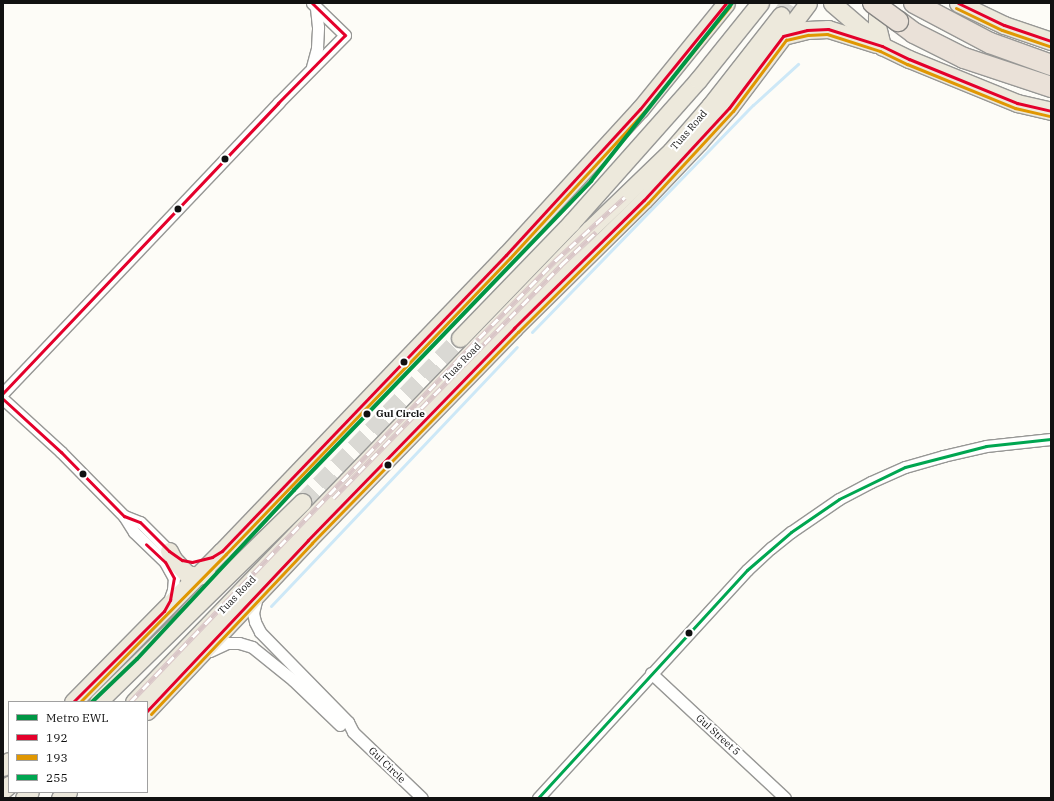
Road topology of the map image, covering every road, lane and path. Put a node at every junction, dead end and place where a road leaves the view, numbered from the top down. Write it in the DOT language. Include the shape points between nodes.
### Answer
graph roads {
  1 [pos="722,3"];
  2 [pos="726,3"];
  3 [pos="760,3"];
  4 [pos="808,3"];
  5 [pos="832,3"];
  6 [pos="873,3"];
  7 [pos="881,3"];
  8 [pos="914,3"];
  9 [pos="958,3"];
  10 [pos="314,5"];
  11 [pos="781,14"];
  12 [pos="710,24"];
  13 [pos="783,36"];
  14 [pos="1051,41"];
  15 [pos="882,46"];
  16 [pos="1051,65"];
  17 [pos="312,68"];
  18 [pos="1051,87"];
  19 [pos="1051,111"];
  20 [pos="460,338"];
  21 [pos="3,393"];
  22 [pos="3,399"];
  23 [pos="1051,439"];
  24 [pos="302,502"];
  25 [pos="124,516"];
  26 [pos="261,542"];
  27 [pos="169,551"];
  28 [pos="222,551"];
  29 [pos="198,576"];
  30 [pos="259,591"];
  31 [pos="164,611"];
  32 [pos="193,663"];
  33 [pos="651,673"];
  34 [pos="74,701"];
  35 [pos="99,701"];
  36 [pos="135,701"];
  37 [pos="148,710"];
  38 [pos="353,732"];
  39 [pos="422,798"];
  40 [pos="538,798"];
  41 [pos="785,798"];
  1 -- 12 [label="main road"];
  2 -- 12 [label="main road"];
  3 -- 20 [label="main road, Tuas Road" via="698,80 571,223"];
  4 -- 13 [label="main road, Tuas Road"];
  5 -- 15 [label="main road"];
  6 -- 18 [label="highway, bridge" via="914,33 964,58"];
  7 -- 15 [label="main road" via="877,26"];
  8 -- 16 [label="highway" via="990,43"];
  9 -- 14 [label="main road" via="1004,25"];
  10 -- 17 [label="street" via="318,37"];
  10 -- 17 [label="street" via="345,35"];
  11 -- 36 [label="main road, Tuas Road" via="710,106 671,151 590,229"];
  12 -- 28 [label="main road" via="640,108 511,249"];
  13 -- 15 [label="main road" via="807,30 828,29"];
  13 -- 30 [label="main road, Tuas Road" via="729,108 644,200 514,328"];
  15 -- 19 [label="main road" via="1017,103"];
  17 -- 21 [label="street"];
  22 -- 25 [label="street" via="61,452"];
  23 -- 33 [label="street" via="986,446 943,456 885,476 839,500 771,548 747,570"];
  24 -- 26 [label="main road, Tuas Road"];
  25 -- 27 [label="street" via="140,522"];
  25 -- 31 [label="street" via="134,532 165,562 174,578 173,590"];
  26 -- 29 [label="main road" via="246,546 228,565 216,572"];
  26 -- 35 [label="main road, Tuas Road"];
  27 -- 28 [label="main road" via="182,560 192,562 212,557"];
  27 -- 29 [label="main road" via="187,574"];
  28 -- 29 [label="main road"];
  29 -- 31 [label="main road"];
  30 -- 32 [label="main road, Tuas Road"];
  30 -- 38 [label="street, Gul Circle" via="253,613 260,632 348,722"];
  31 -- 34 [label="main road"];
  32 -- 37 [label="main road, Tuas Road"];
  32 -- 38 [label="street, Gul Circle" via="222,644 239,643 252,647 297,683 343,727"];
  33 -- 40 [label="street"];
  33 -- 41 [label="street, Gul Street 5"];
  38 -- 39 [label="street, Gul Circle"];
}
